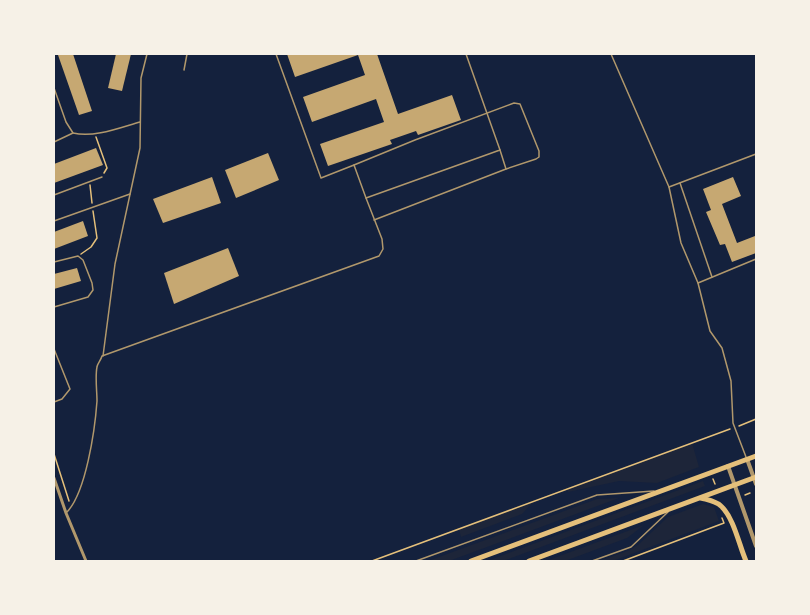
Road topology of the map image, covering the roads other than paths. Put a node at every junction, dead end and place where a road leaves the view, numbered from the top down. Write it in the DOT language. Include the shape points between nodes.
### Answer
graph roads {
  1 [pos="147,54"];
  2 [pos="187,54"];
  3 [pos="276,54"];
  4 [pos="466,54"];
  5 [pos="611,54"];
  6 [pos="184,70"];
  7 [pos="54,88"];
  8 [pos="488,114"];
  9 [pos="141,122"];
  10 [pos="73,134"];
  11 [pos="54,142"];
  12 [pos="500,150"];
  13 [pos="756,154"];
  14 [pos="354,165"];
  15 [pos="506,169"];
  16 [pos="102,177"];
  17 [pos="680,183"];
  18 [pos="669,187"];
  19 [pos="130,194"];
  20 [pos="54,195"];
  21 [pos="366,198"];
  22 [pos="374,220"];
  23 [pos="54,221"];
  24 [pos="756,259"];
  25 [pos="54,262"];
  26 [pos="712,277"];
  27 [pos="698,283"];
  28 [pos="54,307"];
  29 [pos="54,349"];
  30 [pos="102,356"];
  31 [pos="54,402"];
  32 [pos="756,456"];
  33 [pos="747,459"];
  34 [pos="728,466"];
  35 [pos="755,477"];
  36 [pos="54,478"];
  37 [pos="756,484"];
  38 [pos="735,485"];
  39 [pos="662,490"];
  40 [pos="700,498"];
  41 [pos="673,508"];
  42 [pos="66,513"];
  43 [pos="756,546"];
  44 [pos="86,561"];
  45 [pos="416,561"];
  46 [pos="471,561"];
  47 [pos="529,561"];
  48 [pos="592,561"];
  49 [pos="746,561"];
  1 -- 9 [label="lane" via="141,78"];
  2 -- 6 [label="lane"];
  3 -- 14 [label="lane" via="321,178"];
  4 -- 8 [label="lane"];
  5 -- 18 [label="lane"];
  7 -- 10 [label="lane"];
  8 -- 12 [label="lane"];
  8 -- 14 [label="lane"];
  8 -- 15 [label="lane" via="514,103 520,104 539,151 539,157 536,159"];
  9 -- 10 [label="lane" via="95,134"];
  9 -- 19 [label="lane" via="140,148"];
  10 -- 11 [label="lane"];
  12 -- 15 [label="lane"];
  12 -- 21 [label="lane"];
  13 -- 17 [label="lane"];
  14 -- 21 [label="lane"];
  15 -- 22 [label="lane"];
  16 -- 20 [label="lane"];
  17 -- 18 [label="lane"];
  17 -- 26 [label="lane"];
  18 -- 27 [label="lane" via="681,243"];
  19 -- 23 [label="lane"];
  19 -- 30 [label="lane" via="115,264"];
  21 -- 22 [label="lane"];
  22 -- 30 [label="lane" via="382,240 383,249 379,256"];
  24 -- 26 [label="lane"];
  25 -- 28 [label="lane" via="78,256 83,260 93,290 88,297"];
  26 -- 27 [label="lane"];
  27 -- 33 [label="lane" via="710,331 722,348 731,381 733,423"];
  29 -- 31 [label="lane" via="70,389 62,399"];
  30 -- 42 [label="lane" via="96,367 96,423 85,476 71,508"];
  32 -- 33 [label="main road"];
  33 -- 34 [label="main road"];
  33 -- 35 [label="street"];
  34 -- 38 [label="street"];
  34 -- 39 [label="main road"];
  35 -- 37 [label="street"];
  35 -- 38 [label="main road"];
  36 -- 42 [label="street"];
  38 -- 40 [label="main road"];
  38 -- 43 [label="street"];
  39 -- 45 [label="lane" via="597,495"];
  39 -- 46 [label="main road"];
  40 -- 41 [label="main road"];
  40 -- 49 [label="main road" via="714,501 728,515"];
  41 -- 47 [label="main road"];
  41 -- 48 [label="lane" via="631,547"];
  42 -- 44 [label="street"];
}
